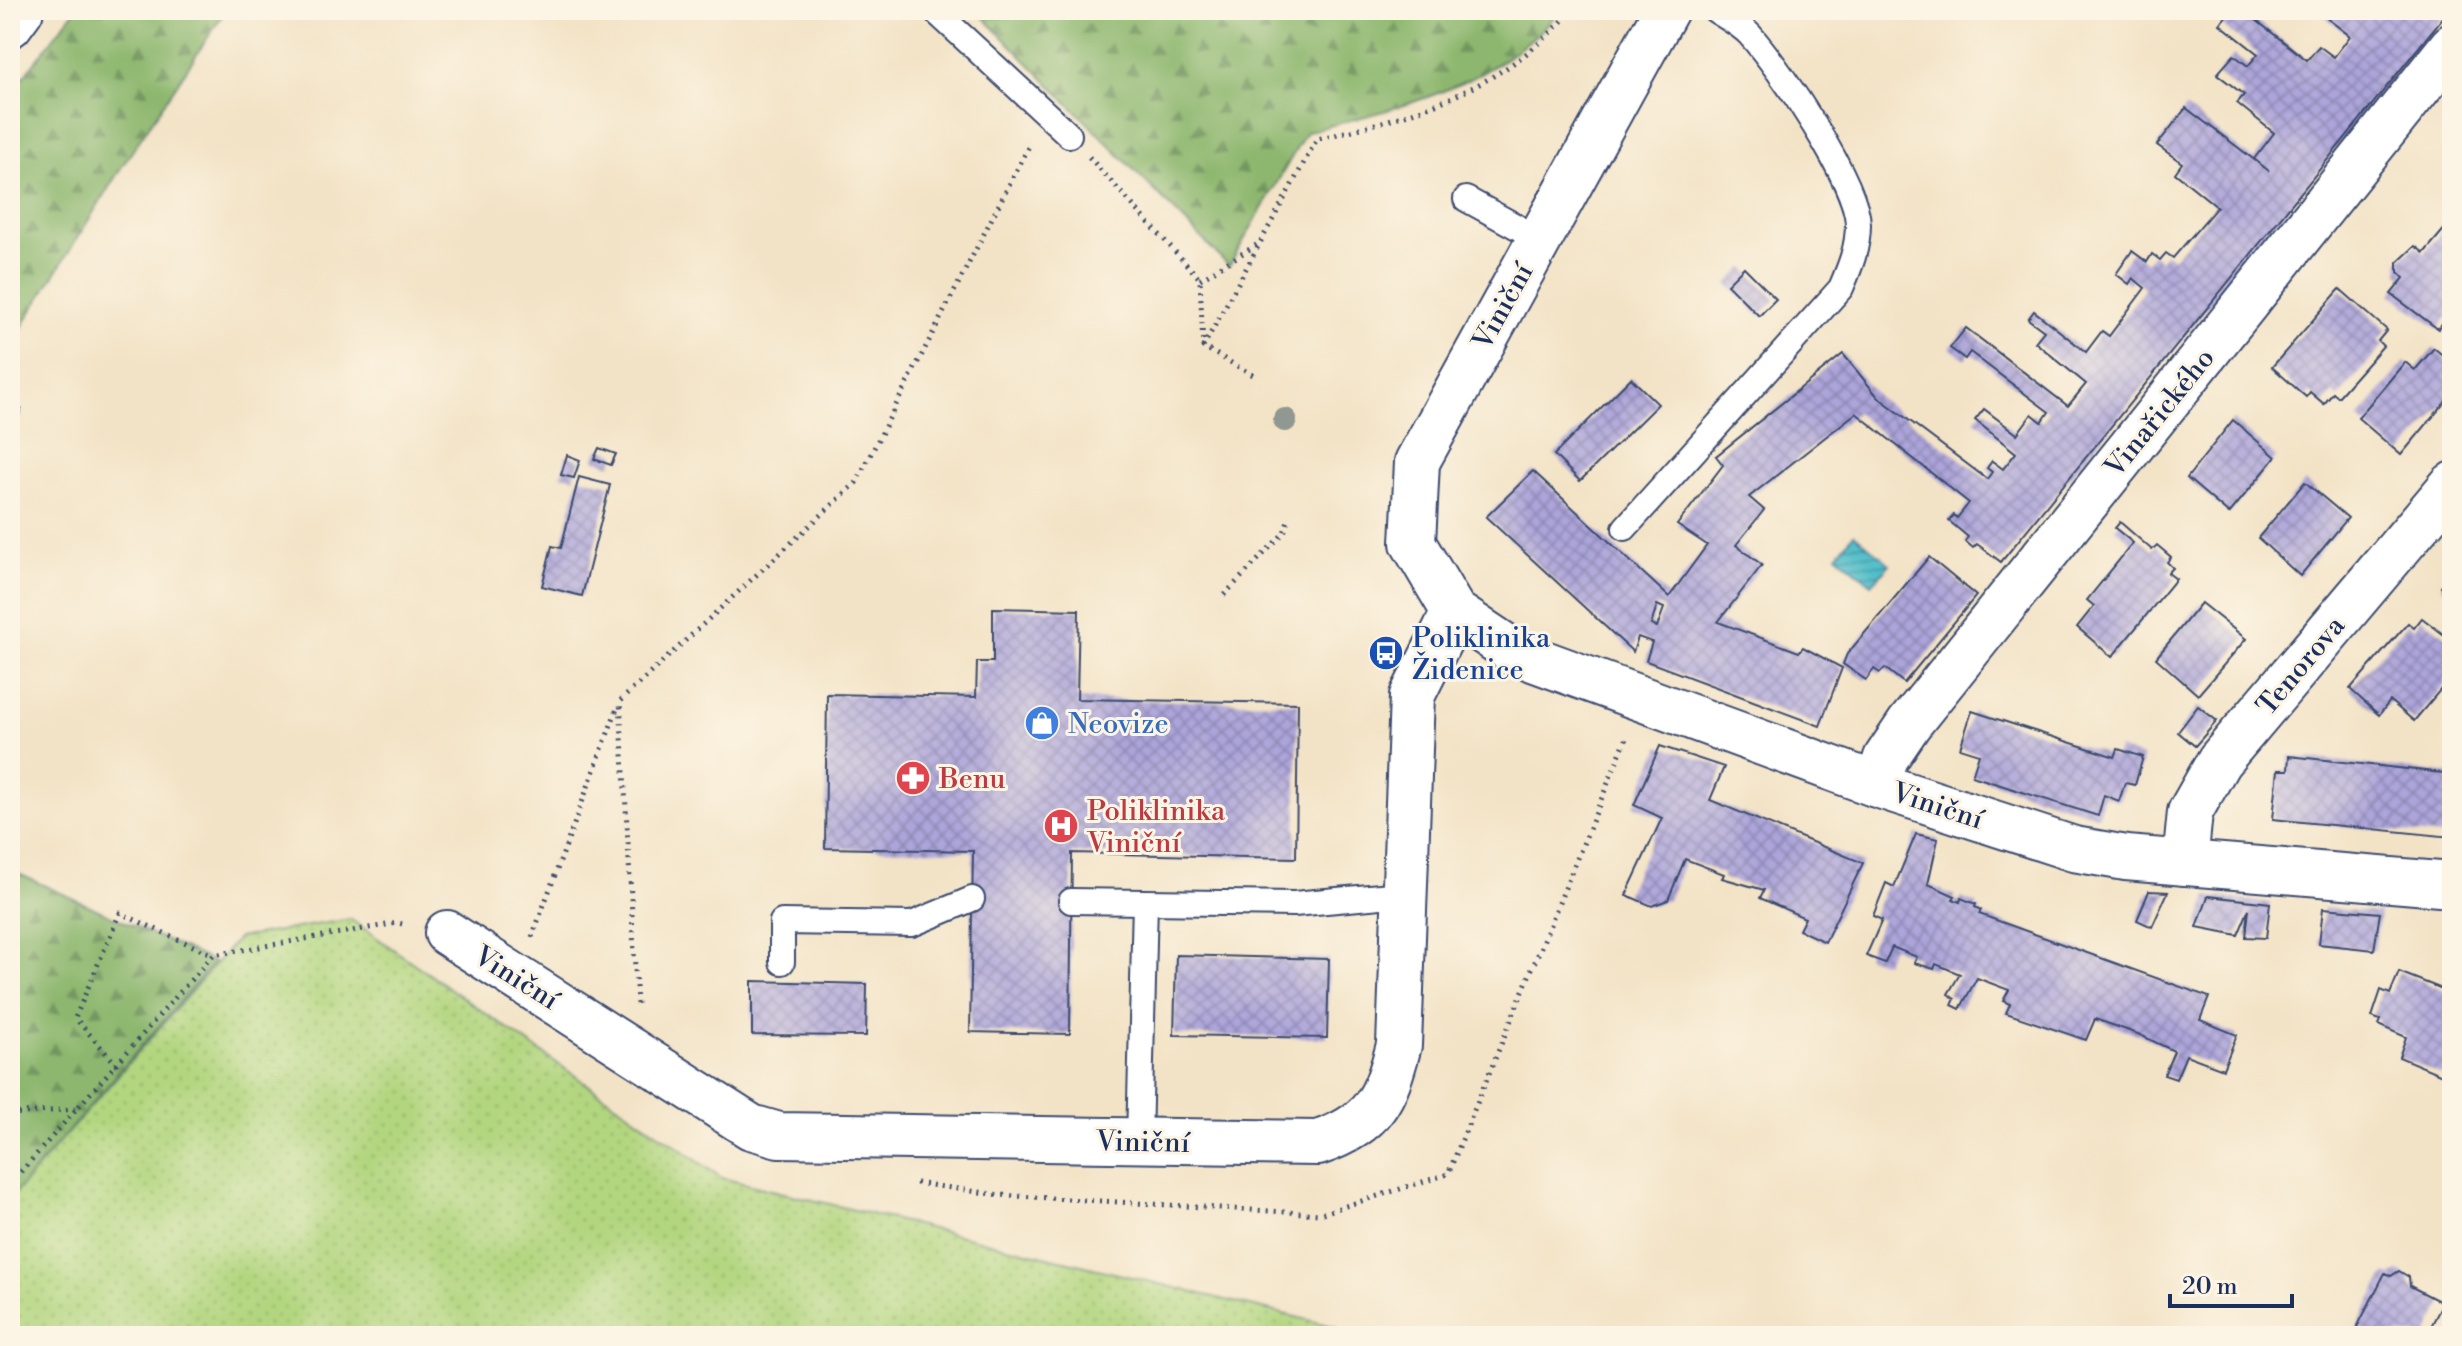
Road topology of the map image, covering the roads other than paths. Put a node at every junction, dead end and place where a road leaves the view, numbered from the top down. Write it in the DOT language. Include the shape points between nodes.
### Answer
graph roads {
  1 [pos="21,10"];
  2 [pos="934,10"];
  3 [pos="1666,10"];
  4 [pos="1715,10"];
  5 [pos="10,25"];
  6 [pos="2452,46"];
  7 [pos="1069,135"];
  8 [pos="1466,199"];
  9 [pos="1539,239"];
  10 [pos="2452,485"];
  11 [pos="1625,528"];
  12 [pos="1454,612"];
  13 [pos="1877,785"];
  14 [pos="2185,863"];
  15 [pos="2452,885"];
  16 [pos="1402,894"];
  17 [pos="972,899"];
  18 [pos="1071,901"];
  19 [pos="1145,902"];
  20 [pos="447,933"];
  21 [pos="782,962"];
  22 [pos="1139,1141"];
  1 -- 5 [label="street"];
  2 -- 7 [label="lane"];
  3 -- 9 [label="street, Viniční"];
  4 -- 11 [label="lane" via="1749,33 1852,190 1858,223 1854,258 1841,288"];
  6 -- 13 [label="street, Vinařického" via="1909,724 1886,758"];
  8 -- 9 [label="lane"];
  9 -- 12 [label="street, Viniční" via="1417,462 1413,543"];
  10 -- 14 [label="street, Tenorova" via="2219,761 2190,812"];
  12 -- 13 [label="street, Viniční" via="1514,652"];
  12 -- 16 [label="street, Viniční" via="1412,696"];
  13 -- 14 [label="street, Viniční" via="2074,849"];
  14 -- 15 [label="street, Viniční"];
  16 -- 19 [label="lane" via="1294,904"];
  16 -- 22 [label="street, Viniční" via="1399,1045 1387,1091 1364,1118 1344,1134 1318,1143"];
  17 -- 21 [label="lane" via="912,924 782,922"];
  18 -- 19 [label="lane"];
  19 -- 22 [label="lane"];
  20 -- 22 [label="street, Viniční" via="751,1127 779,1135"];
}
